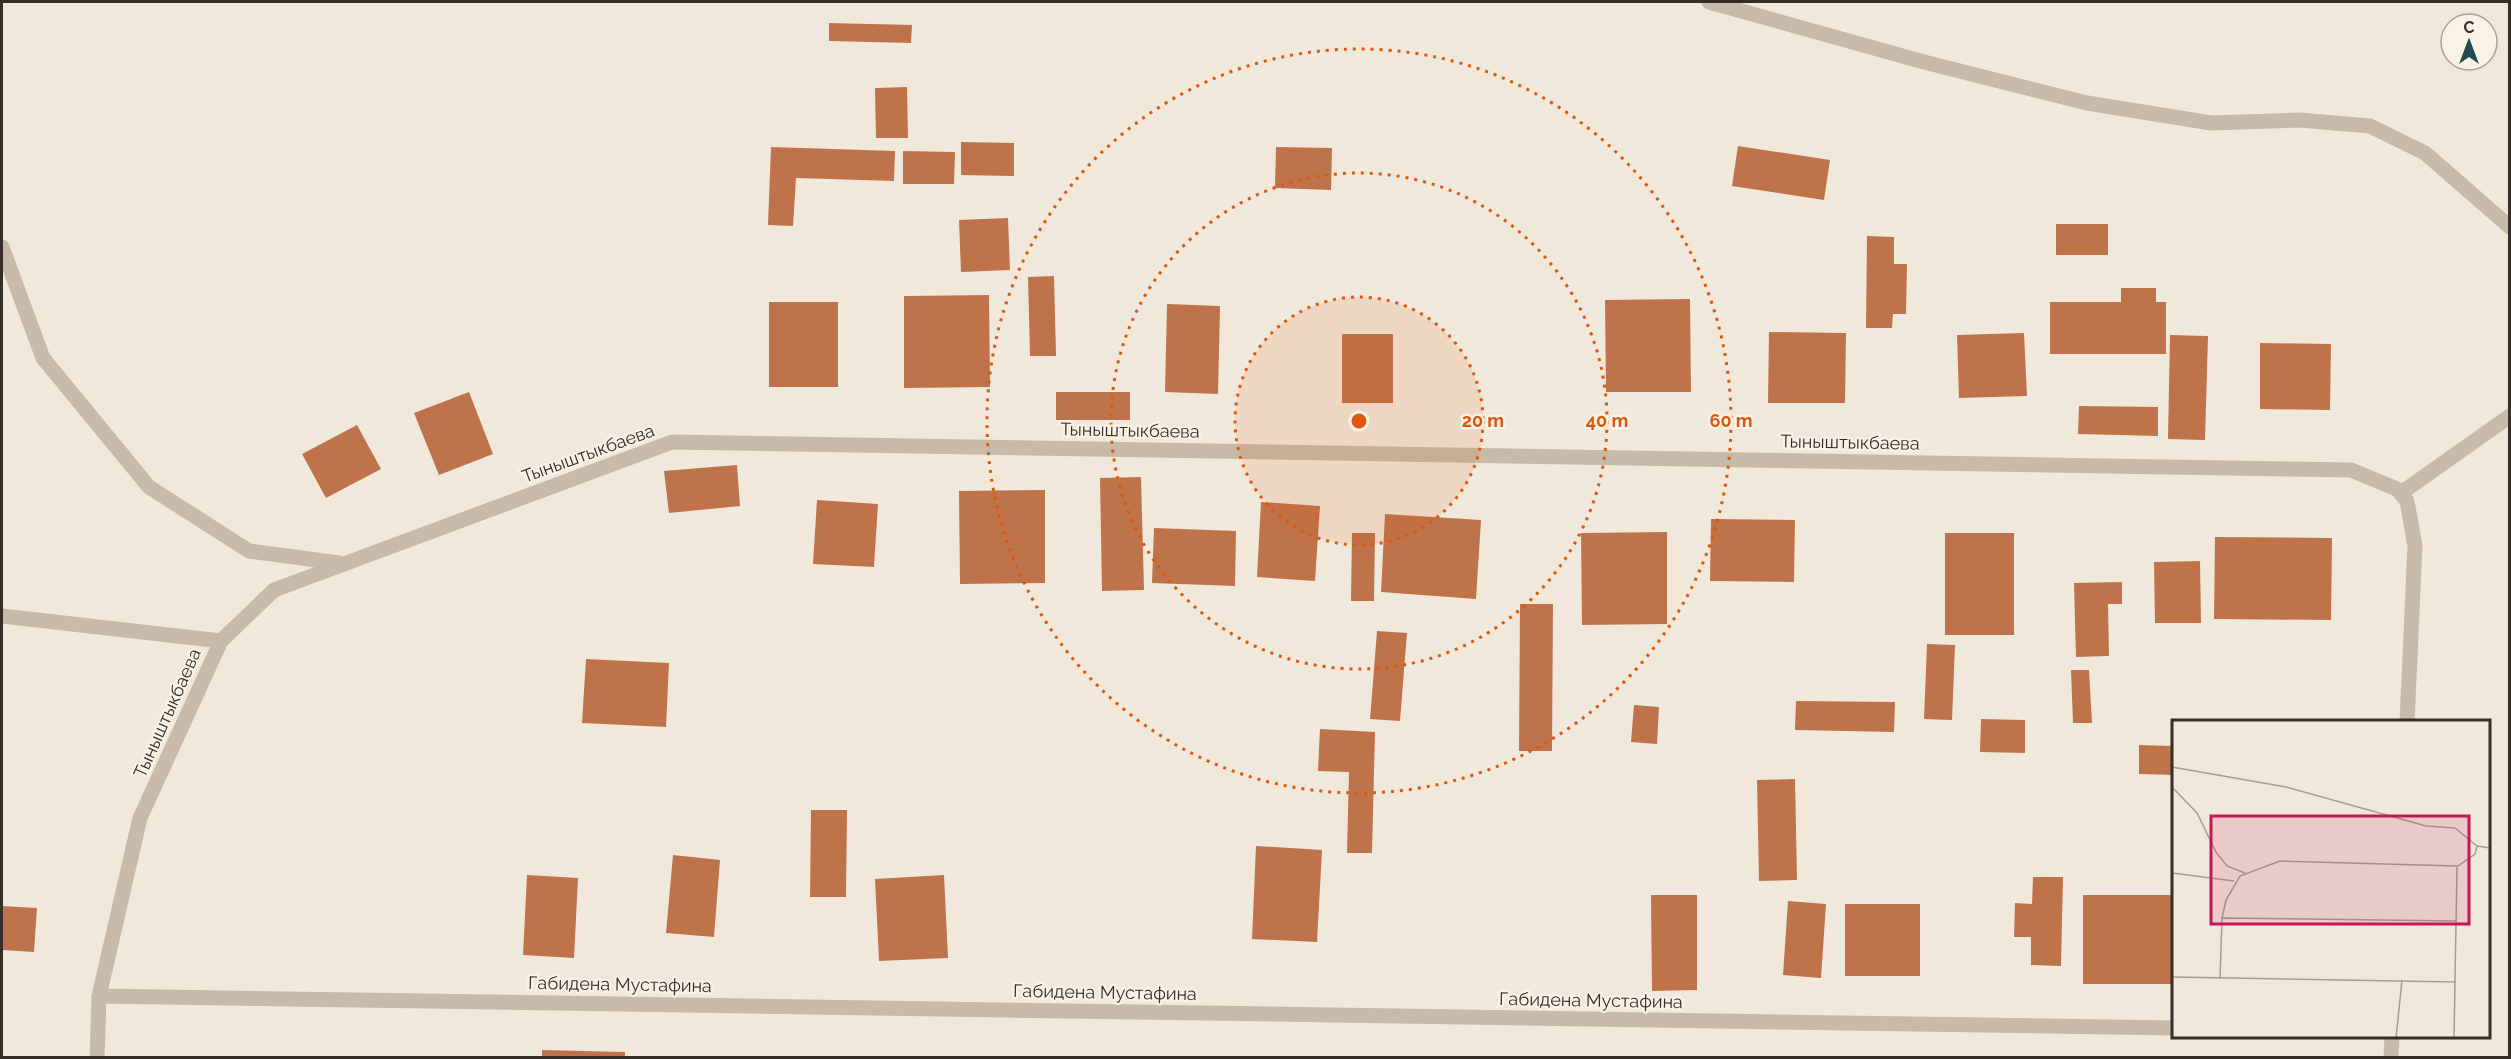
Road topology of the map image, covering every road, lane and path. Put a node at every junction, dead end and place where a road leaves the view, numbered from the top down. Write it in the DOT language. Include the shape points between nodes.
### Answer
graph roads {
  1 [pos="1709,2"];
  2 [pos="2510,227"];
  3 [pos="2,247"];
  4 [pos="2510,416"];
  5 [pos="2401,493"];
  6 [pos="344,564"];
  7 [pos="2,616"];
  8 [pos="221,641"];
  9 [pos="2407,720"];
  10 [pos="99,996"];
  11 [pos="2172,1028"];
  12 [pos="2392,1038"];
  13 [pos="97,1058"];
  14 [pos="2391,1058"];
  1 -- 2 [label="street" via="2087,103 2211,123 2300,120 2370,126 2425,153"];
  3 -- 6 [label="street" via="43,358 149,487 249,550"];
  4 -- 5 [label="street"];
  5 -- 6 [label="street, Тыныштыкбаева" via="2351,470 672,442"];
  5 -- 9 [label="street" via="2415,546"];
  6 -- 8 [label="street, Тыныштыкбаева" via="274,590"];
  7 -- 8 [label="street"];
  8 -- 10 [label="street, Тыныштыкбаева" via="140,818"];
  10 -- 11 [label="street, Габидена Мустафина"];
  10 -- 13 [label="street"];
  12 -- 14 [label="street"];
}
